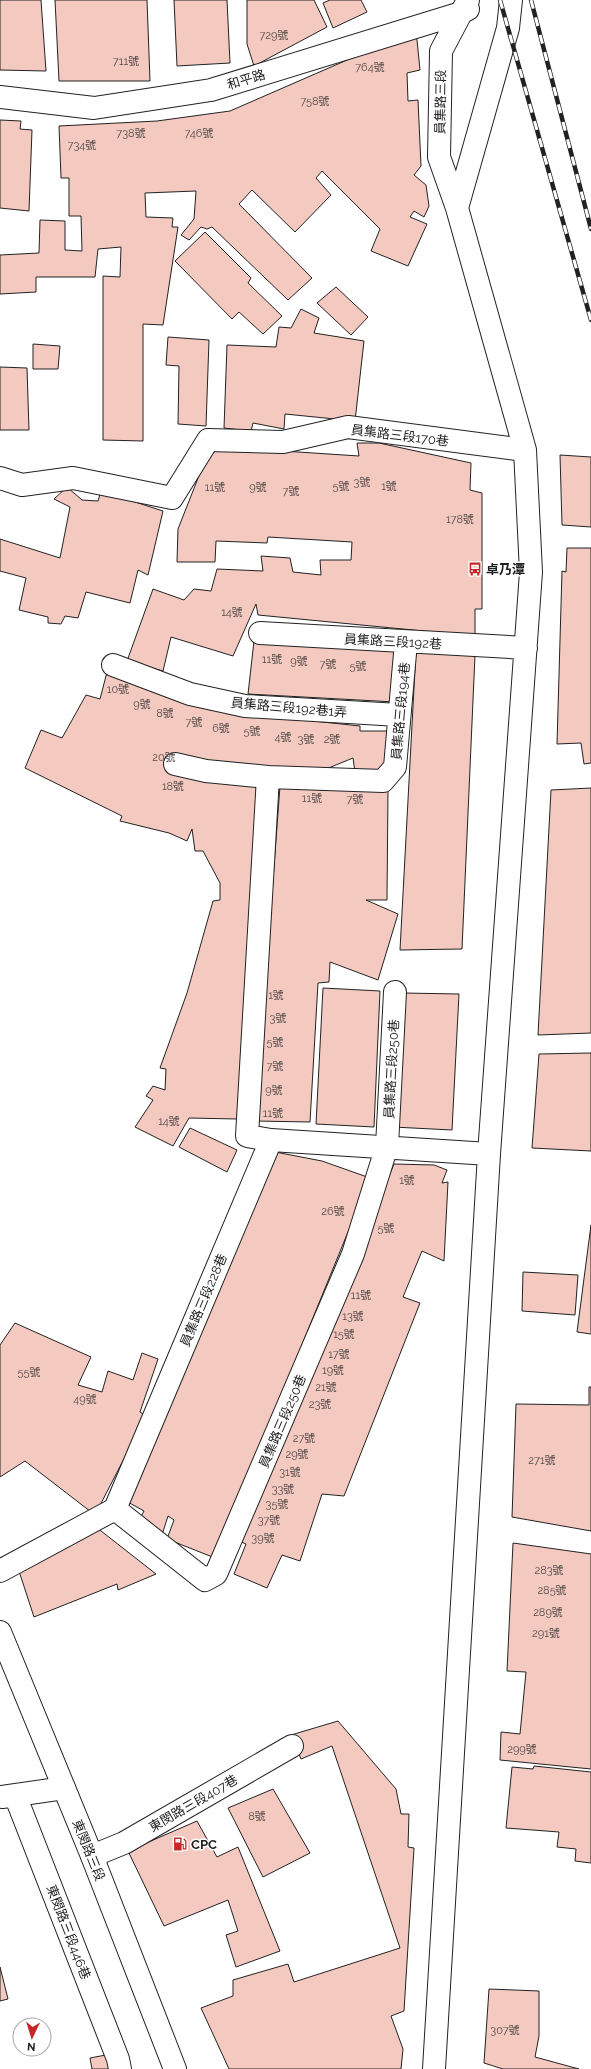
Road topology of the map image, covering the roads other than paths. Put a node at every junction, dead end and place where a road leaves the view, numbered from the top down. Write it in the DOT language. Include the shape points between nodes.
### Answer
graph roads {
  1 [pos="482,0"];
  2 [pos="511,0"];
  3 [pos="465,6"];
  4 [pos="0,97"];
  5 [pos="456,208"];
  6 [pos="525,450"];
  7 [pos="0,478"];
  8 [pos="260,633"];
  9 [pos="406,642"];
  10 [pos="526,648"];
  11 [pos="113,665"];
  12 [pos="399,715"];
  13 [pos="175,764"];
  14 [pos="268,777"];
  15 [pos="395,992"];
  16 [pos="271,1140"];
  17 [pos="387,1146"];
  18 [pos="489,1154"];
  19 [pos="115,1509"];
  20 [pos="0,1571"];
  21 [pos="0,1632"];
  22 [pos="292,1746"];
  23 [pos="64,1788"];
  24 [pos="8,1796"];
  25 [pos="92,1856"];
  26 [pos="120,2069"];
  27 [pos="175,2069"];
  28 [pos="434,2069"];
  1 -- 3 [label="street, 和平路"];
  2 -- 5 [label="street" via="508,28"];
  3 -- 4 [label="street, 和平路" via="211,90 94,108"];
  3 -- 5 [label="street, 員集路三段" via="441,51 439,157"];
  5 -- 6 [label="street, 員集路三段"];
  6 -- 7 [label="street, 員集路三段170巷" via="348,427 283,442 208,440 172,498 73,478 22,485"];
  6 -- 10 [label="street, 員集路三段" via="532,572"];
  8 -- 9 [label="street, 員集路三段192巷"];
  9 -- 10 [label="street, 員集路三段192巷"];
  9 -- 12 [label="street, 員集路三段194巷"];
  10 -- 18 [label="street, 員集路三段"];
  11 -- 12 [label="street, 員集路三段192巷1弄" via="190,694 245,706"];
  12 -- 14 [label="street, 員集路三段194巷" via="395,767 383,781"];
  13 -- 14 [label="street, 員集路三段194巷" via="206,771"];
  14 -- 16 [label="street" via="247,1136"];
  15 -- 17 [label="street, 員集路三段250巷"];
  16 -- 17 [label="street"];
  16 -- 19 [label="street, 員集路三段228巷"];
  17 -- 18 [label="street"];
  17 -- 19 [label="street, 員集路三段250巷" via="353,1254 216,1574 205,1580"];
  18 -- 28 [label="street, 員集路三段"];
  19 -- 20 [label="street"];
  21 -- 23 [label="street, 東閔路三段"];
  22 -- 25 [label="street, 東閔路三段407巷" via="124,1843"];
  23 -- 24 [label="street"];
  23 -- 25 [label="street, 東閔路三段"];
  24 -- 26 [label="street, 東閔路三段446巷"];
  25 -- 27 [label="street, 東閔路三段"];
}
